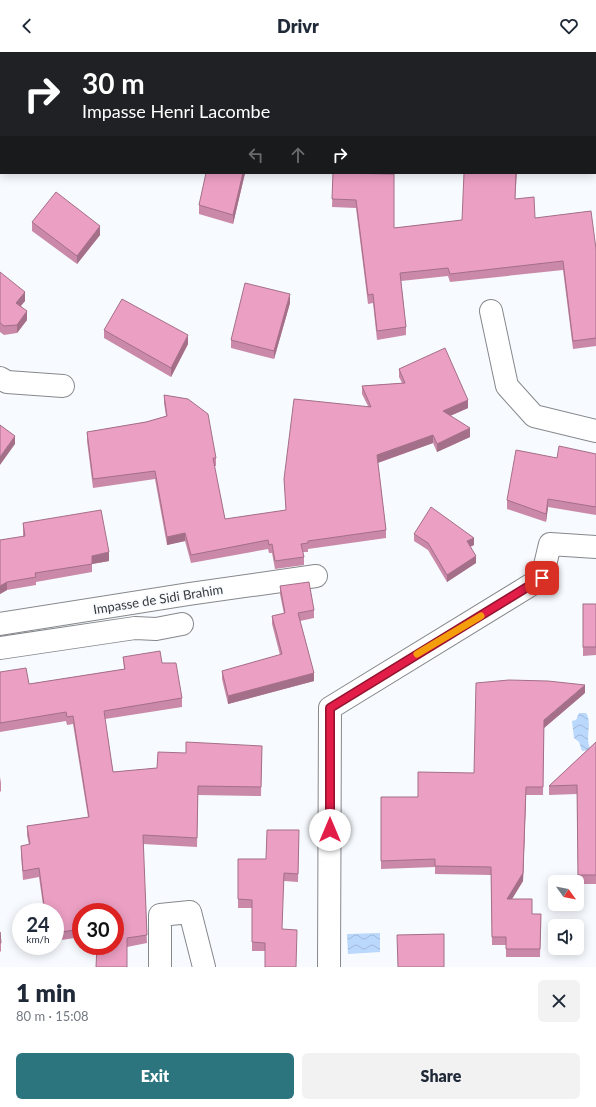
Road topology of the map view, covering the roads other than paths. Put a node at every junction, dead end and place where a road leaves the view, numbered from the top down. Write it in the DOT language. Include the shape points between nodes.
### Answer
graph roads {
  1 [pos="491,311"];
  2 [pos="0,378"];
  3 [pos="63,386"];
  4 [pos="596,431"];
  5 [pos="596,547"];
  6 [pos="316,576"];
  7 [pos="0,624"];
  8 [pos="182,624"];
  9 [pos="0,648"];
  10 [pos="160,967"];
  11 [pos="204,967"];
  12 [pos="329,967"];
  1 -- 4 [label="street" via="507,386 534,416"];
  2 -- 3 [label="street" via="7,382"];
  5 -- 12 [label="street" via="550,544 542,578 330,708"];
  6 -- 7 [label="street, Impasse de Sidi Brahim"];
  8 -- 9 [label="street" via="156,629 135,628"];
  10 -- 11 [label="street" via="160,914 190,912"];
}
